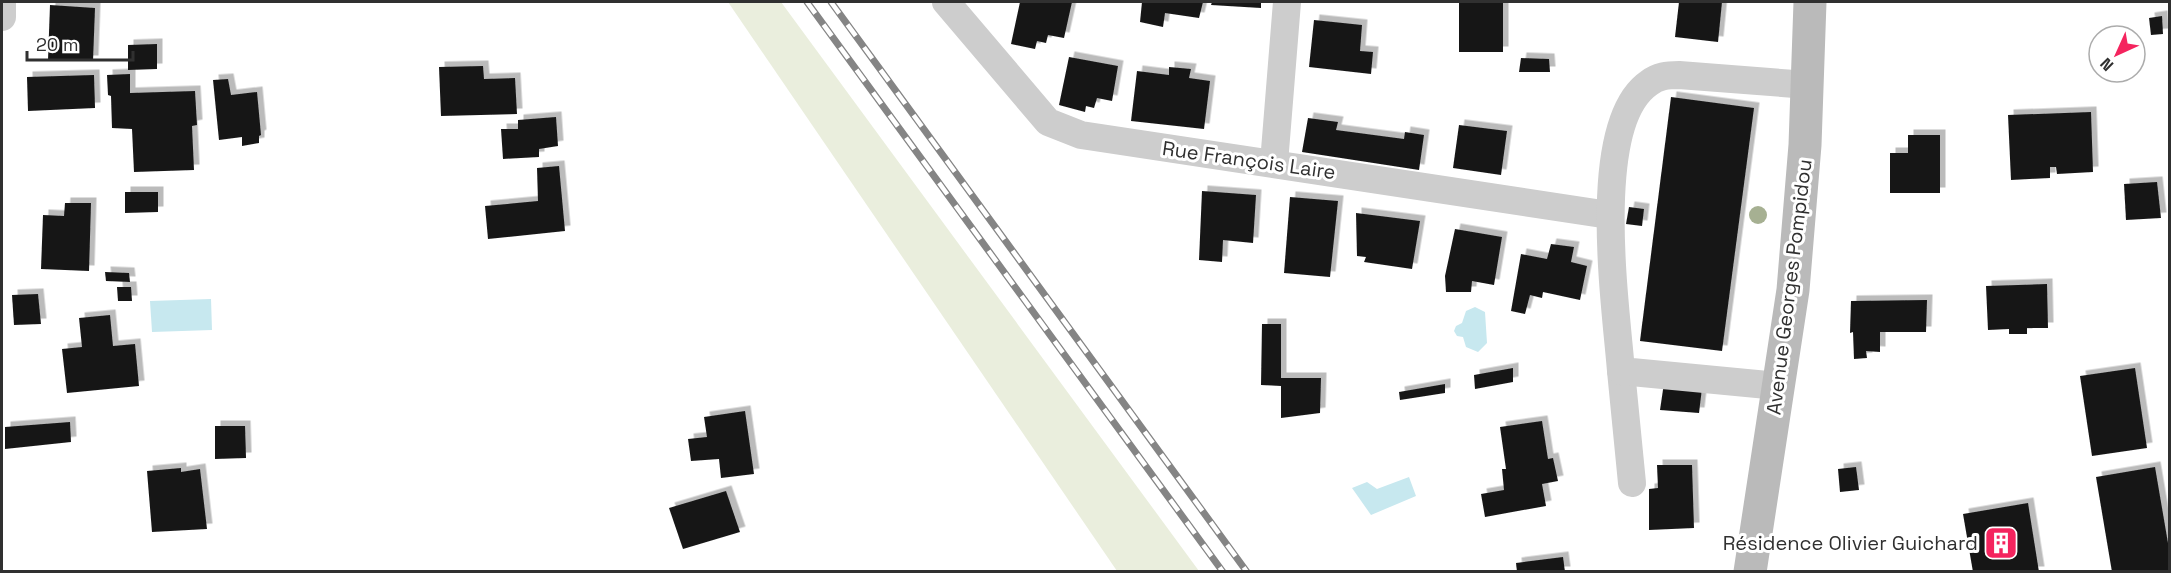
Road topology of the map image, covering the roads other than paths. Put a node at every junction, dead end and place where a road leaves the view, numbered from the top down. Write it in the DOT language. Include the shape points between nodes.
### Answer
graph roads {
  1 [pos="2,2"];
  2 [pos="946,2"];
  3 [pos="1287,2"];
  4 [pos="1810,2"];
  5 [pos="2,16"];
  6 [pos="1808,85"];
  7 [pos="1274,163"];
  8 [pos="1609,215"];
  9 [pos="1621,371"];
  10 [pos="1778,386"];
  11 [pos="1632,483"];
  12 [pos="1750,572"];
  1 -- 5 [label="street"];
  2 -- 7 [label="street, Rue François Laire" via="1048,122 1081,135"];
  3 -- 7 [label="street"];
  4 -- 6 [label="main road, Avenue Georges Pompidou"];
  6 -- 8 [label="street" via="1679,75 1662,76 1647,84 1634,98 1624,119"];
  6 -- 10 [label="main road, Avenue Georges Pompidou" via="1793,290"];
  7 -- 8 [label="street, Rue François Laire"];
  8 -- 9 [label="street"];
  9 -- 10 [label="street"];
  9 -- 11 [label="street"];
  10 -- 12 [label="main road, Avenue Georges Pompidou"];
}
